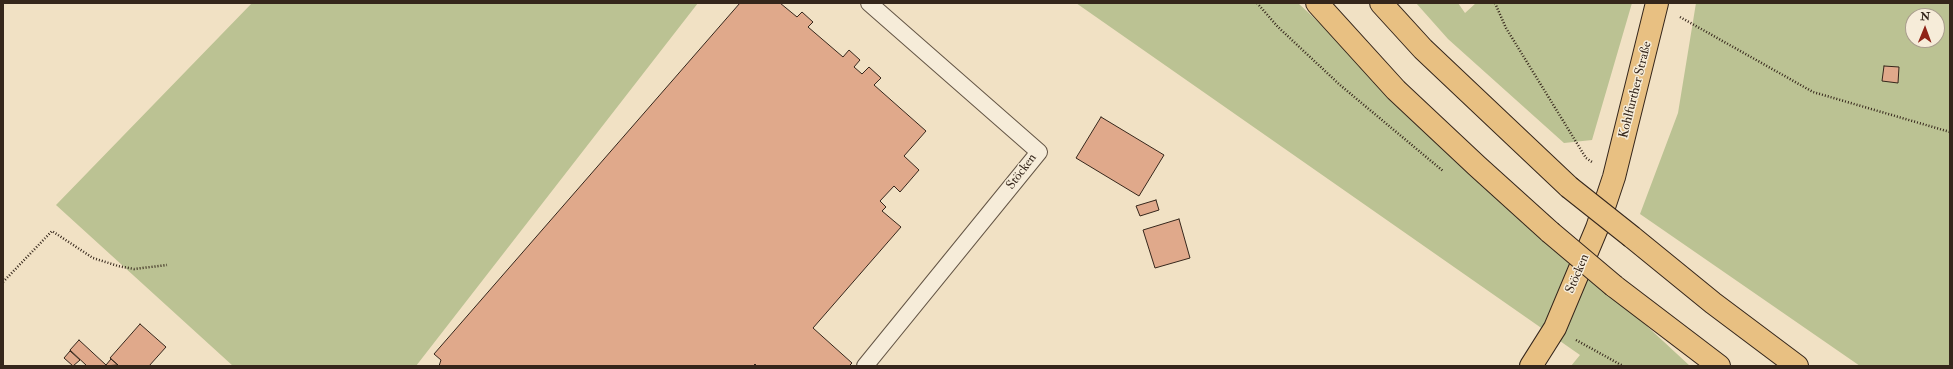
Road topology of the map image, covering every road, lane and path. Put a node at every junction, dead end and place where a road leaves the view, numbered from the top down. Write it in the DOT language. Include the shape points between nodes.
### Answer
graph roads {
  1 [pos="869,3"];
  2 [pos="1257,3"];
  3 [pos="1317,3"];
  4 [pos="1381,3"];
  5 [pos="1495,3"];
  6 [pos="1657,5"];
  7 [pos="1950,132"];
  8 [pos="1586,158"];
  9 [pos="1447,175"];
  10 [pos="1614,177"];
  11 [pos="167,265"];
  12 [pos="3,282"];
  13 [pos="1554,328"];
  14 [pos="865,366"];
  15 [pos="1530,366"];
  16 [pos="1623,366"];
  17 [pos="1719,366"];
  18 [pos="1797,366"];
  1 -- 14 [label="lane, Stöcken" via="1039,152"];
  2 -- 9 [label="path" via="1278,27 1340,86"];
  3 -- 17 [label="main road, bridge" via="1396,90 1550,232 1614,286"];
  4 -- 18 [label="main road, bridge" via="1423,49 1569,187 1713,303"];
  5 -- 8 [label="path" via="1506,28"];
  6 -- 7 [label="path" via="1813,92"];
  6 -- 10 [label="main road, Kohlfurther Straße"];
  10 -- 13 [label="main road, Stöcken" via="1586,255"];
  11 -- 12 [label="path" via="134,269 118,266 93,258 52,231"];
  13 -- 15 [label="main road, Stöcken"];
  13 -- 16 [label="path"];
}
